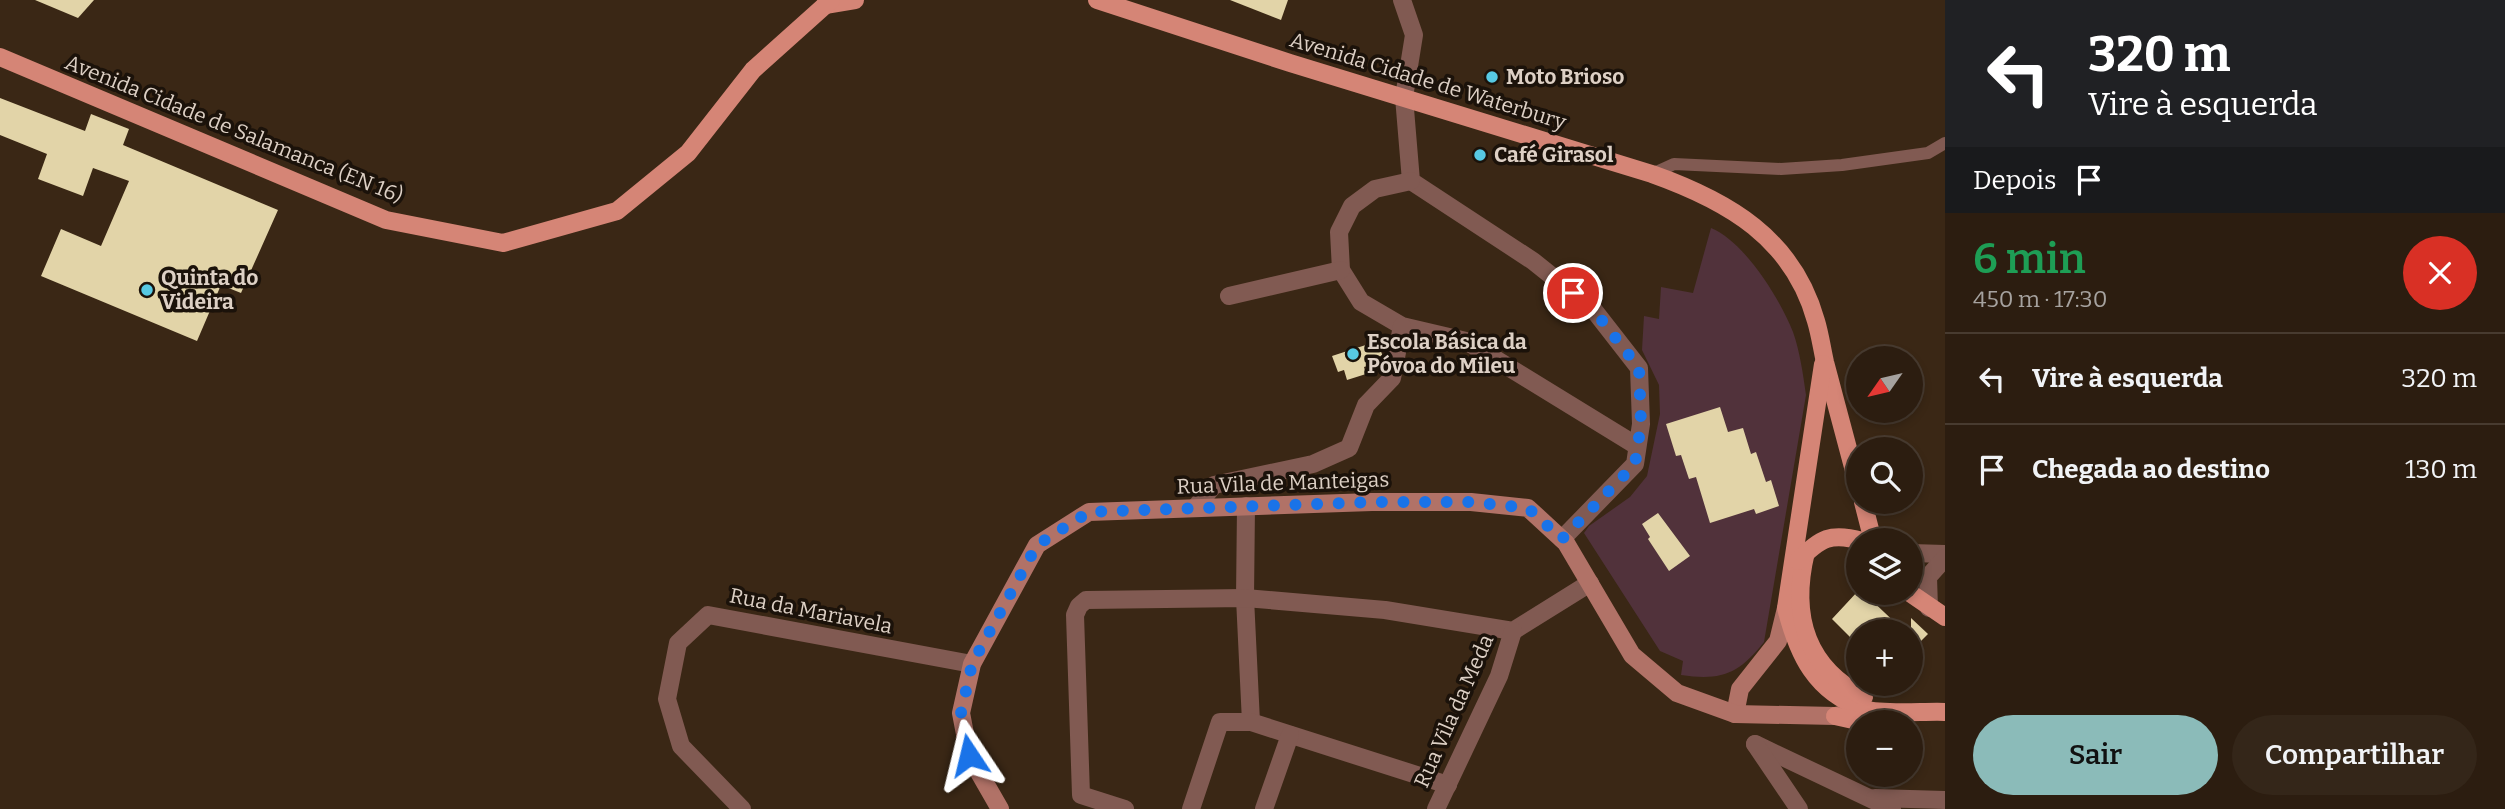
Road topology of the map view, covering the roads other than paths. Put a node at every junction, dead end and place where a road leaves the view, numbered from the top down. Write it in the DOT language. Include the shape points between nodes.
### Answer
graph roads {
  1 [pos="855,0"];
  2 [pos="1097,0"];
  3 [pos="1402,0"];
  4 [pos="828,2"];
  5 [pos="0,57"];
  6 [pos="1404,97"];
  7 [pos="1945,143"];
  8 [pos="1652,174"];
  9 [pos="1411,181"];
  10 [pos="1341,270"];
  11 [pos="1229,296"];
  12 [pos="1402,326"];
  13 [pos="1824,357"];
  14 [pos="1846,440"];
  15 [pos="1637,446"];
  16 [pos="1247,506"];
  17 [pos="1195,508"];
  18 [pos="1846,537"];
  19 [pos="1562,539"];
  20 [pos="1806,552"];
  21 [pos="1923,554"];
  22 [pos="1945,556"];
  23 [pos="1790,569"];
  24 [pos="1590,583"];
  25 [pos="1245,598"];
  26 [pos="1923,602"];
  27 [pos="1786,608"];
  28 [pos="1941,615"];
  29 [pos="1513,631"];
  30 [pos="972,664"];
  31 [pos="1866,710"];
  32 [pos="1878,710"];
  33 [pos="1945,712"];
  34 [pos="1735,714"];
  35 [pos="1846,714"];
  36 [pos="1923,714"];
  37 [pos="1835,716"];
  38 [pos="1846,718"];
  39 [pos="1251,722"];
  40 [pos="1923,723"];
  41 [pos="1945,724"];
  42 [pos="1290,735"];
  43 [pos="1448,785"];
  44 [pos="1871,798"];
  45 [pos="1945,800"];
  46 [pos="743,809"];
  47 [pos="1000,809"];
  48 [pos="1125,809"];
  49 [pos="1191,809"];
  50 [pos="1265,809"];
  51 [pos="1436,809"];
  52 [pos="1799,809"];
  53 [pos="1892,809"];
  1 -- 4 [label="main road"];
  2 -- 6 [label="main road, Avenida Cidade de Waterbury"];
  3 -- 6 [label="street" via="1414,35"];
  4 -- 5 [label="main road, Avenida Cidade de Salamanca (EN 16)" via="753,70 688,153 617,211 503,243 386,220"];
  6 -- 8 [label="main road, Avenida Cidade de Waterbury"];
  6 -- 9 [label="street"];
  7 -- 8 [label="street" via="1928,153 1842,165 1781,169 1674,164"];
  8 -- 13 [label="main road, Avenida Cidade de Waterbury" via="1697,190 1731,209 1772,242 1804,288"];
  9 -- 10 [label="street" via="1375,189 1352,206 1339,232"];
  9 -- 15 [label="street" via="1533,261 1593,309 1639,368"];
  10 -- 11 [label="street"];
  10 -- 12 [label="street" via="1361,302"];
  12 -- 15 [label="street" via="1466,341"];
  12 -- 17 [label="street" via="1392,378 1366,405 1349,448 1313,464 1214,485"];
  13 -- 14 [label="main road, Avenida Cidade de Waterbury"];
  13 -- 23 [label="main road"];
  15 -- 19 [label="street" via="1635,464"];
  16 -- 17 [label="main road, Rua Vila de Manteigas"];
  16 -- 19 [label="main road, Rua Vila de Manteigas" via="1471,502 1528,508"];
  16 -- 25 [label="street"];
  17 -- 30 [label="main road, Rua Vila de Manteigas" via="1089,512 1037,545"];
  18 -- 20 [label="main road" via="1821,541"];
  19 -- 24 [label="main road, Rua Vila de Manteigas"];
  20 -- 23 [label="main road"];
  20 -- 32 [label="main road" via="1800,577 1801,606 1815,656 1835,678"];
  21 -- 22 [label="street"];
  22 -- 28 [label="street" via="1928,577"];
  23 -- 27 [label="main road"];
  24 -- 29 [label="street"];
  24 -- 34 [label="main road, Rua Vila de Manteigas" via="1632,655 1677,693"];
  25 -- 29 [label="street" via="1385,610"];
  25 -- 39 [label="street"];
  25 -- 48 [label="street" via="1086,600 1079,606 1075,615 1081,795"];
  26 -- 28 [label="main road"];
  27 -- 31 [label="main road" via="1794,642 1812,674 1837,695"];
  27 -- 34 [label="main road" via="1778,641 1740,689"];
  29 -- 43 [label="street, Rua Vila da Meda" via="1499,676"];
  30 -- 46 [label="street, Rua da Mariavela" via="708,615 678,643 667,699 681,746"];
  30 -- 47 [label="main road, Rua Vila de Manteigas" via="961,713 969,755"];
  33 -- 36 [label="main road"];
  34 -- 37 [label="main road, Rua Vila de Manteigas"];
  35 -- 37 [label="main road, Rua Vila de Manteigas"];
  37 -- 38 [label="main road"];
  39 -- 42 [label="street"];
  39 -- 49 [label="street" via="1220,722"];
  40 -- 41 [label="main road"];
  42 -- 43 [label="street"];
  42 -- 50 [label="street"];
  43 -- 51 [label="street, Rua Vila da Meda"];
  44 -- 45 [label="street"];
  44 -- 52 [label="street" via="1752,740"];
  44 -- 53 [label="street"];
}
